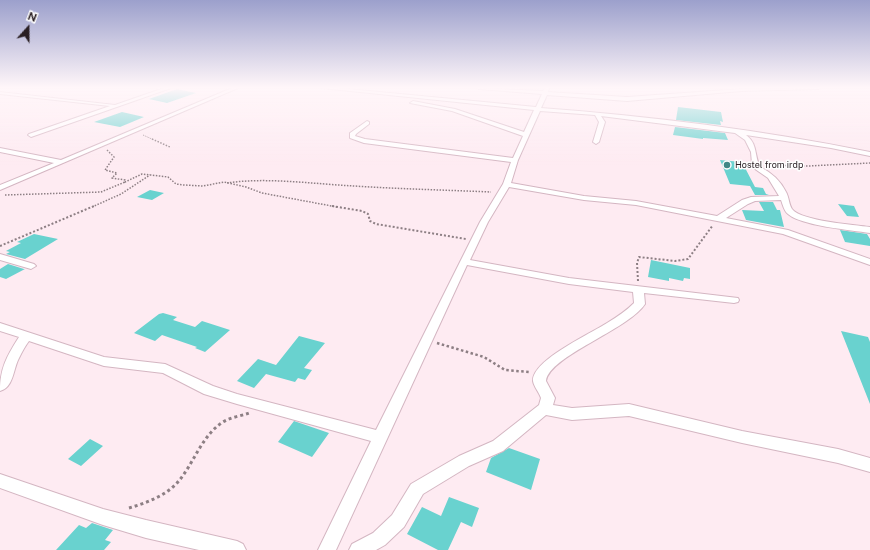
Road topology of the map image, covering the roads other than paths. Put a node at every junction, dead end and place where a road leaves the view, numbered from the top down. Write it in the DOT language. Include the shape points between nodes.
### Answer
graph roads {
  1 [pos="597,113"];
  2 [pos="94,114"];
  3 [pos="174,114"];
  4 [pos="463,114"];
  5 [pos="535,114"];
  6 [pos="603,114"];
  7 [pos="626,116"];
  8 [pos="602,122"];
  9 [pos="367,123"];
  10 [pos="737,131"];
  11 [pos="527,134"];
  12 [pos="31,135"];
  13 [pos="596,142"];
  14 [pos="831,146"];
  15 [pos="870,148"];
  16 [pos="0,150"];
  17 [pos="870,154"];
  18 [pos="515,160"];
  19 [pos="61,162"];
  20 [pos="0,188"];
  21 [pos="504,189"];
  22 [pos="784,198"];
  23 [pos="718,219"];
  24 [pos="870,230"];
  25 [pos="0,257"];
  26 [pos="464,262"];
  27 [pos="870,262"];
  28 [pos="30,266"];
  29 [pos="638,288"];
  30 [pos="734,300"];
  31 [pos="0,327"];
  32 [pos="26,335"];
  33 [pos="0,386"];
  34 [pos="544,409"];
  35 [pos="380,437"];
  36 [pos="870,465"];
  37 [pos="0,481"];
  38 [pos="237,550"];
  39 [pos="327,550"];
  40 [pos="358,550"];
  1 -- 8 [label="street"];
  2 -- 12 [label="street"];
  3 -- 19 [label="street"];
  4 -- 11 [label="street"];
  5 -- 11 [label="street"];
  6 -- 7 [label="street"];
  7 -- 8 [label="street"];
  7 -- 10 [label="street"];
  8 -- 13 [label="street"];
  9 -- 18 [label="street" via="353,133 352,137 372,142"];
  10 -- 14 [label="street"];
  10 -- 22 [label="street" via="748,139 757,168 771,176"];
  11 -- 18 [label="street"];
  14 -- 15 [label="street"];
  14 -- 17 [label="street"];
  16 -- 19 [label="street"];
  18 -- 21 [label="street"];
  19 -- 20 [label="street"];
  21 -- 23 [label="street" via="636,203"];
  21 -- 26 [label="street"];
  22 -- 23 [label="street" via="754,199"];
  22 -- 24 [label="street" via="790,213 798,217"];
  23 -- 27 [label="street" via="798,236"];
  25 -- 28 [label="street"];
  26 -- 29 [label="street" via="550,278"];
  26 -- 35 [label="street"];
  29 -- 30 [label="street"];
  29 -- 34 [label="street" via="640,304 633,311 612,326 565,352 543,372 539,379 540,384 549,398 549,403"];
  31 -- 32 [label="street"];
  32 -- 33 [label="street"];
  32 -- 35 [label="street" via="104,361 164,369 209,390 266,408"];
  34 -- 36 [label="street" via="576,414 629,410"];
  34 -- 40 [label="street" via="498,446 464,461 417,489 398,521 379,539"];
  35 -- 39 [label="street"];
  37 -- 38 [label="street" via="103,517"];
}
